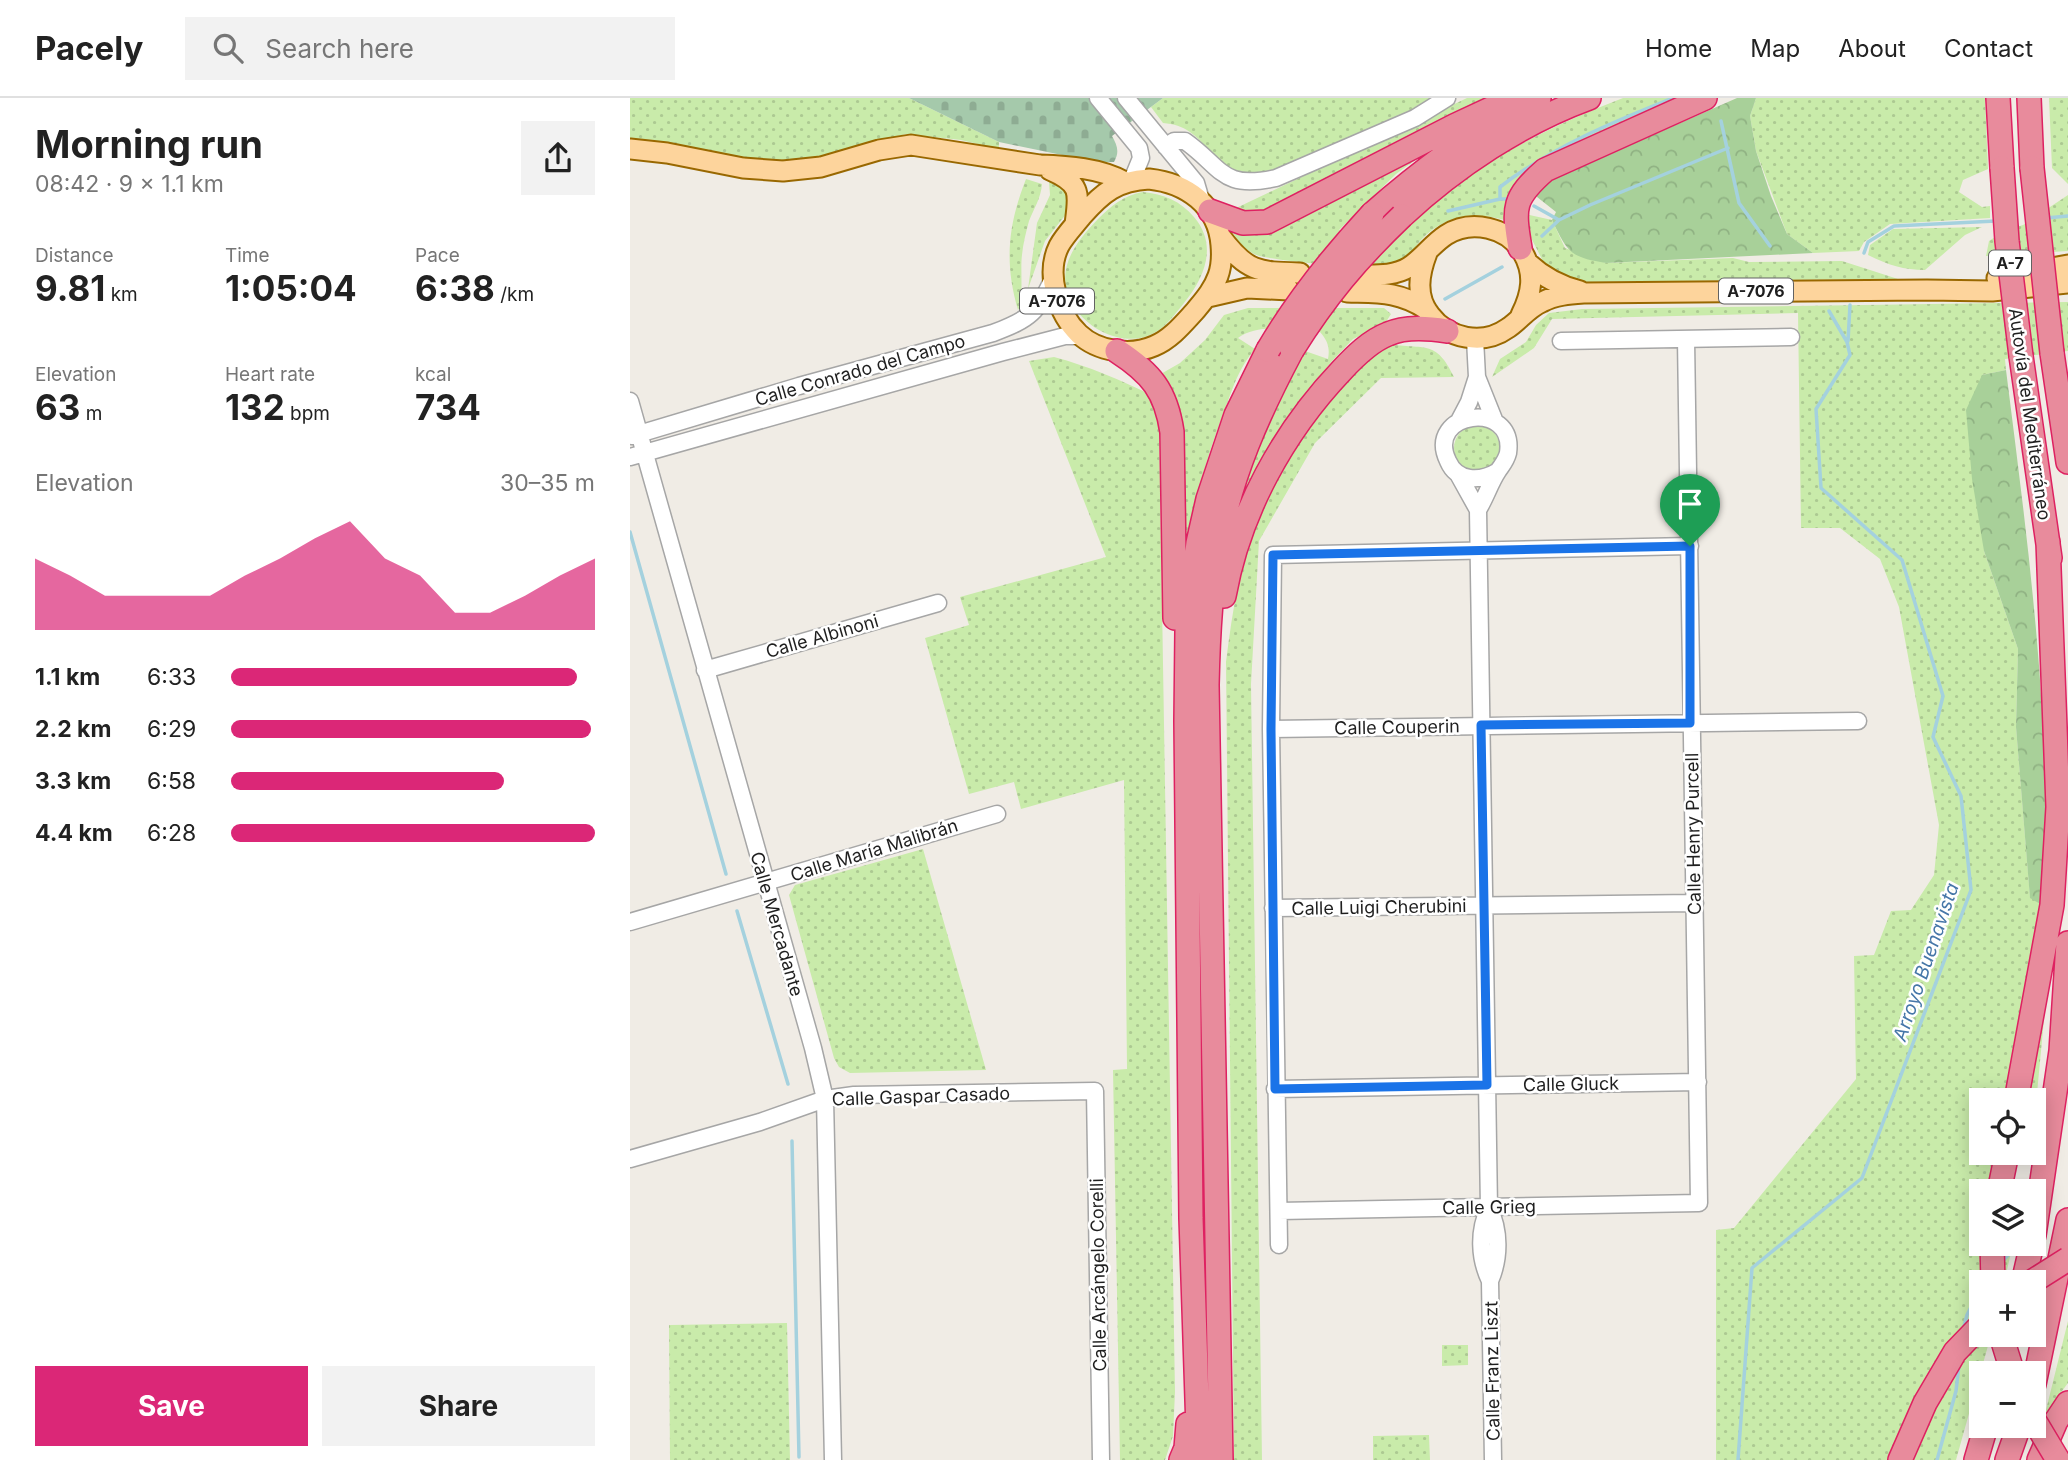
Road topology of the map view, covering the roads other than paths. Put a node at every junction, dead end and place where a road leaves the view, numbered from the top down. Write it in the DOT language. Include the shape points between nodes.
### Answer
graph roads {
  1 [pos="1098,98"];
  2 [pos="1126,98"];
  3 [pos="1447,98"];
  4 [pos="1514,98"];
  5 [pos="1539,98"];
  6 [pos="1589,98"];
  7 [pos="1705,98"];
  8 [pos="1998,98"];
  9 [pos="2029,98"];
  10 [pos="1166,147"];
  11 [pos="630,149"];
  12 [pos="1040,165"];
  13 [pos="1128,181"];
  14 [pos="1205,205"];
  15 [pos="1075,224"];
  16 [pos="1220,236"];
  17 [pos="1427,253"];
  18 [pos="1524,256"];
  19 [pos="2068,265"];
  20 [pos="1055,273"];
  21 [pos="1300,273"];
  22 [pos="1361,275"];
  23 [pos="2068,283"];
  24 [pos="1289,290"];
  25 [pos="1927,290"];
  26 [pos="1347,292"];
  27 [pos="1584,293"];
  28 [pos="1208,296"];
  29 [pos="1426,309"];
  30 [pos="1521,315"];
  31 [pos="1447,331"];
  32 [pos="1081,336"];
  33 [pos="1791,337"];
  34 [pos="1475,339"];
  35 [pos="1686,339"];
  36 [pos="1561,341"];
  37 [pos="1117,351"];
  38 [pos="1477,377"];
  39 [pos="630,401"];
  40 [pos="1458,421"];
  41 [pos="1495,422"];
  42 [pos="635,435"];
  43 [pos="637,455"];
  44 [pos="2068,462"];
  45 [pos="1497,471"];
  46 [pos="1458,474"];
  47 [pos="1478,510"];
  48 [pos="2048,542"];
  49 [pos="1690,546"];
  50 [pos="1478,550"];
  51 [pos="938,603"];
  52 [pos="705,670"];
  53 [pos="1207,685"];
  54 [pos="1858,720"];
  55 [pos="1186,721"];
  56 [pos="1690,723"];
  57 [pos="1481,725"];
  58 [pos="1271,729"];
  59 [pos="2068,729"];
  60 [pos="997,814"];
  61 [pos="765,883"];
  62 [pos="1695,904"];
  63 [pos="1484,906"];
  64 [pos="1273,908"];
  65 [pos="630,922"];
  66 [pos="2068,943"];
  67 [pos="1698,1082"];
  68 [pos="1487,1085"];
  69 [pos="2019,1088"];
  70 [pos="1275,1089"];
  71 [pos="1095,1091"];
  72 [pos="825,1099"];
  73 [pos="630,1159"];
  74 [pos="2043,1179"];
  75 [pos="1699,1203"];
  76 [pos="1489,1208"];
  77 [pos="1279,1211"];
  78 [pos="2068,1220"];
  79 [pos="1279,1245"];
  80 [pos="2068,1258"];
  81 [pos="2046,1272"];
  82 [pos="1194,1326"];
  83 [pos="1969,1337"];
  84 [pos="2040,1361"];
  85 [pos="2068,1403"];
  86 [pos="1982,1438"];
  87 [pos="2015,1438"];
  88 [pos="2044,1438"];
  89 [pos="833,1460"];
  90 [pos="1101,1460"];
  91 [pos="1181,1460"];
  92 [pos="1199,1460"];
  93 [pos="1221,1460"];
  94 [pos="1493,1460"];
  95 [pos="1900,1460"];
  96 [pos="1976,1460"];
  97 [pos="2007,1460"];
  98 [pos="2039,1460"];
  99 [pos="2057,1460"];
  1 -- 13 [label="street" via="1139,148 1141,158"];
  2 -- 10 [label="street"];
  3 -- 10 [label="street" via="1415,118 1256,183 1235,181 1218,171 1185,141"];
  4 -- 14 [label="highway" via="1267,222 1243,223"];
  5 -- 55 [label="highway, bridge" via="1438,159 1372,214 1309,285 1268,350 1224,446 1198,543 1187,631"];
  6 -- 53 [label="highway, bridge" via="1478,155 1427,193 1350,267 1292,350 1257,420 1228,501 1212,591"];
  7 -- 18 [label="highway" via="1545,170 1525,187 1516,208"];
  8 -- 48 [label="highway, Autovía del Mediterráneo / A-7, bridge" via="2007,241"];
  9 -- 44 [label="highway, Autovía del Mediterráneo / A-7, bridge" via="2032,168"];
  10 -- 14 [label="street" via="1196,183"];
  11 -- 12 [label="main road, A-7076" via="783,171 821,167 911,145"];
  12 -- 13 [label="main road, A-7076"];
  12 -- 15 [label="main road, A-7076" via="1075,185"];
  13 -- 14 [label="main road, A-7076" via="1169,181"];
  13 -- 15 [label="main road, A-7076" via="1095,201"];
  14 -- 16 [label="main road, A-7076"];
  15 -- 20 [label="main road, A-7076" via="1059,246"];
  16 -- 21 [label="main road, A-7076" via="1234,256 1252,268"];
  16 -- 28 [label="main road, A-7076" via="1222,264"];
  17 -- 18 [label="main road, A-7076" via="1450,233 1481,226 1507,236"];
  17 -- 22 [label="main road, A-7076" via="1395,273"];
  17 -- 29 [label="main road" via="1420,273"];
  18 -- 27 [label="main road, A-7076" via="1547,279"];
  18 -- 30 [label="main road" via="1532,279"];
  19 -- 25 [label="main road, A-7076"];
  20 -- 32 [label="main road, A-7076" via="1057,301"];
  20 -- 42 [label="street, Calle Conrado del Campo" via="1043,301 1024,322"];
  23 -- 25 [label="main road, A-7076" via="1992,291"];
  24 -- 28 [label="main road" via="1247,288"];
  25 -- 27 [label="main road, A-7076"];
  26 -- 29 [label="main road" via="1391,293"];
  27 -- 30 [label="main road, A-7076" via="1556,296"];
  28 -- 37 [label="main road, A-7076" via="1181,327 1154,346"];
  29 -- 31 [label="main road"];
  30 -- 34 [label="main road, A-7076" via="1499,333"];
  31 -- 34 [label="main road"];
  31 -- 53 [label="highway" via="1407,329 1367,346 1324,388 1283,446 1262,482 1235,552 1217,658"];
  32 -- 37 [label="main road, A-7076"];
  32 -- 43 [label="street, Calle Conrado del Campo" via="1015,349"];
  33 -- 35 [label="street"];
  34 -- 38 [label="street, Calle Franz Liszt"];
  35 -- 36 [label="street"];
  35 -- 49 [label="street, Calle Henry Purcell"];
  37 -- 55 [label="highway" via="1152,379 1170,412 1177,693"];
  38 -- 40 [label="street, Calle Franz Liszt"];
  38 -- 41 [label="street, Calle Franz Liszt"];
  39 -- 42 [label="street, Calle Mercadante"];
  40 -- 41 [label="street" via="1478,416"];
  40 -- 46 [label="street, Calle Franz Liszt" via="1444,448"];
  41 -- 45 [label="street, Calle Franz Liszt" via="1508,443 1508,453"];
  42 -- 43 [label="street, Calle Mercadante"];
  43 -- 52 [label="street, Calle Mercadante"];
  45 -- 46 [label="street" via="1477,480"];
  45 -- 47 [label="street, Calle Franz Liszt"];
  46 -- 47 [label="street, Calle Franz Liszt"];
  47 -- 50 [label="street, Calle Franz Liszt"];
  48 -- 59 [label="highway, Autovía del Mediterráneo / A-7"];
  48 -- 69 [label="highway" via="2058,807 2052,905"];
  49 -- 50 [label="street"];
  49 -- 56 [label="street, Calle Henry Purcell"];
  50 -- 57 [label="street, Calle Franz Liszt"];
  50 -- 58 [label="street" via="1273,555"];
  51 -- 52 [label="street, Calle Albinoni"];
  52 -- 61 [label="street, Calle Mercadante"];
  53 -- 93 [label="highway"];
  54 -- 56 [label="street, Calle Couperin"];
  55 -- 82 [label="highway"];
  56 -- 57 [label="street, Calle Couperin"];
  56 -- 62 [label="street, Calle Henry Purcell"];
  57 -- 58 [label="street, Calle Couperin"];
  57 -- 63 [label="street, Calle Franz Liszt"];
  58 -- 64 [label="street"];
  60 -- 61 [label="street, Calle María Malibrán"];
  61 -- 65 [label="street, Calle María Malibrán"];
  61 -- 72 [label="street, Calle Mercadante"];
  62 -- 63 [label="street, Calle Luigi Cherubini"];
  62 -- 67 [label="street, Calle Henry Purcell"];
  63 -- 64 [label="street, Calle Luigi Cherubini"];
  63 -- 68 [label="street, Calle Franz Liszt"];
  64 -- 70 [label="street"];
  66 -- 74 [label="highway" via="2062,1051"];
  67 -- 68 [label="street, Calle Gluck"];
  67 -- 75 [label="street, Calle Henry Purcell"];
  68 -- 70 [label="street, Calle Gluck"];
  68 -- 76 [label="street, Calle Franz Liszt"];
  70 -- 77 [label="street"];
  71 -- 72 [label="street, Calle Gaspar Casado"];
  71 -- 90 [label="street, Calle Arcángelo Corelli"];
  72 -- 73 [label="street, Calle Gaspar Casado"];
  72 -- 89 [label="street, Calle Mercadante"];
  75 -- 76 [label="street, Calle Grieg"];
  76 -- 77 [label="street, Calle Grieg"];
  76 -- 94 [label="street, Calle Franz Liszt" via="1496,1222 1497,1265 1490,1281"];
  77 -- 79 [label="street"];
  78 -- 84 [label="highway"];
  80 -- 81 [label="highway, bridge"];
  82 -- 91 [label="highway" via="1186,1448"];
  82 -- 92 [label="highway"];
  83 -- 95 [label="highway" via="1955,1352 1925,1403"];
  85 -- 98 [label="highway"];
  86 -- 96 [label="highway"];
  87 -- 97 [label="highway"];
  88 -- 99 [label="highway, bridge"];
}
